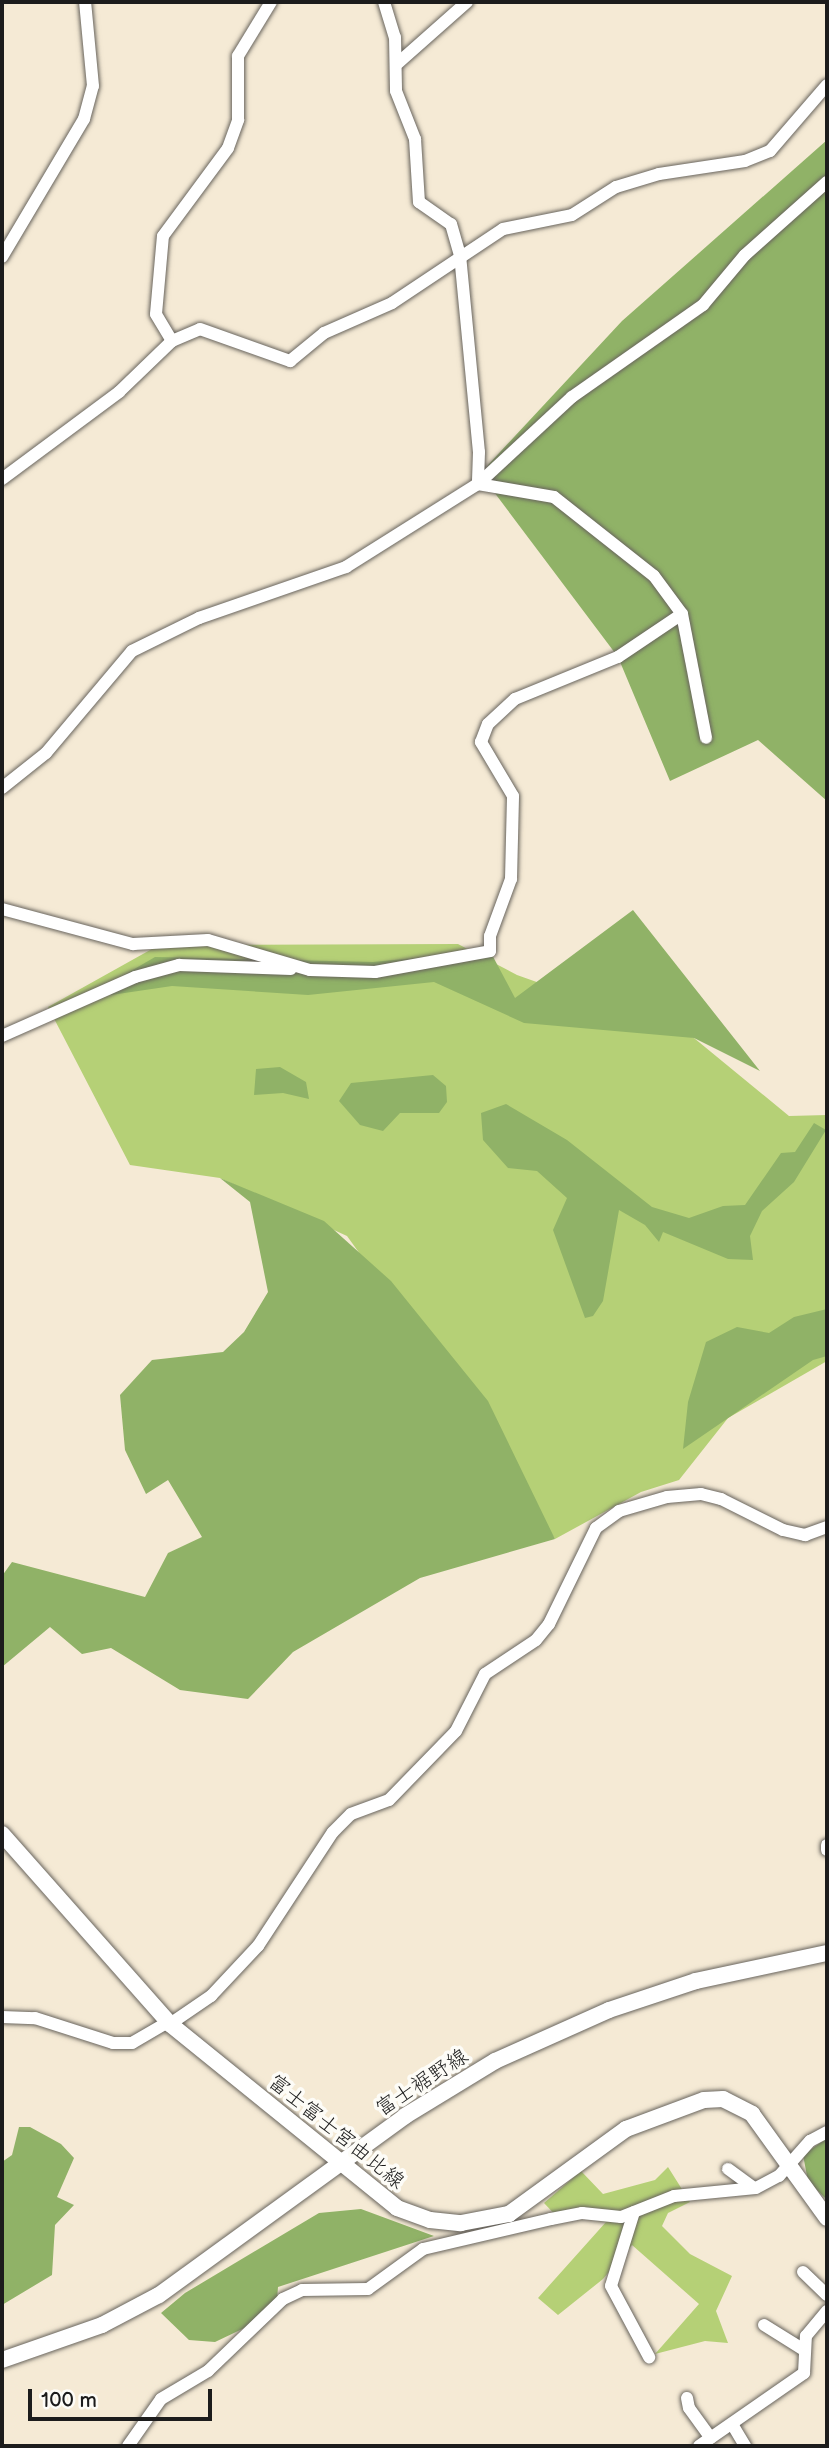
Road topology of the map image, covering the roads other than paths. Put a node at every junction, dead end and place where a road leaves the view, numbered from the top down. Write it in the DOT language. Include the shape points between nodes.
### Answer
graph roads {
  1 [pos="85,2"];
  2 [pos="271,2"];
  3 [pos="384,2"];
  4 [pos="467,2"];
  5 [pos="398,63"];
  6 [pos="827,85"];
  7 [pos="827,182"];
  8 [pos="460,255"];
  9 [pos="2,257"];
  10 [pos="172,341"];
  11 [pos="2,479"];
  12 [pos="478,484"];
  13 [pos="682,614"];
  14 [pos="706,738"];
  15 [pos="2,788"];
  16 [pos="2,909"];
  17 [pos="310,970"];
  18 [pos="2,1037"];
  19 [pos="827,1527"];
  20 [pos="2,1833"];
  21 [pos="827,1953"];
  22 [pos="2,2017"];
  23 [pos="169,2023"];
  24 [pos="827,2132"];
  25 [pos="344,2164"];
  26 [pos="786,2166"];
  27 [pos="728,2169"];
  28 [pos="756,2188"];
  29 [pos="634,2212"];
  30 [pos="827,2218"];
  31 [pos="803,2272"];
  32 [pos="827,2295"];
  33 [pos="827,2311"];
  34 [pos="764,2325"];
  35 [pos="804,2350"];
  36 [pos="649,2357"];
  37 [pos="2,2360"];
  38 [pos="687,2398"];
  39 [pos="732,2424"];
  40 [pos="711,2438"];
  41 [pos="128,2446"];
  42 [pos="699,2446"];
  43 [pos="745,2446"];
  1 -- 9 [label="street" via="93,86 84,118"];
  2 -- 10 [label="street" via="238,56 238,120 228,148 163,236 156,314"];
  3 -- 5 [label="street"];
  4 -- 5 [label="street"];
  5 -- 8 [label="street" via="397,91 415,139 419,202 451,224"];
  6 -- 8 [label="street" via="770,151 745,161 659,174 616,187 572,215 503,229"];
  7 -- 12 [label="street" via="745,255 703,305 572,397"];
  8 -- 10 [label="street" via="393,303 324,333 290,361 200,329"];
  8 -- 12 [label="street" via="479,452"];
  10 -- 11 [label="street" via="119,392"];
  12 -- 13 [label="street" via="554,497 654,576"];
  12 -- 15 [label="street" via="346,568 200,618 132,651 46,753"];
  13 -- 14 [label="street"];
  13 -- 17 [label="street" via="618,657 515,699 488,724 481,742 513,796 511,879 490,936 490,951 374,972"];
  16 -- 17 [label="street" via="133,944 208,940"];
  17 -- 18 [label="street" via="179,965 135,977"];
  19 -- 23 [label="street" via="805,1535 783,1530 701,1494 667,1497 619,1511 597,1528 550,1624 536,1640 485,1674 456,1731 388,1800 351,1814 333,1832 258,1946 211,1996"];
  20 -- 23 [label="main road, 富士富士宮由比線"];
  21 -- 25 [label="main road, 富士裾野線" via="696,1981 549,2036 447,2089"];
  22 -- 23 [label="street" via="36,2018 113,2043 132,2043"];
  23 -- 25 [label="main road, 富士富士宮由比線"];
  24 -- 26 [label="street" via="810,2141"];
  25 -- 26 [label="main road, 富士富士宮由比線" via="397,2208 430,2220 486,2221 530,2203 626,2129 704,2099 723,2099 752,2114"];
  25 -- 37 [label="main road, 富士裾野線" via="159,2295 102,2325"];
  26 -- 28 [label="street"];
  26 -- 30 [label="main road, 富士富士宮由比線"];
  27 -- 28 [label="street"];
  28 -- 29 [label="street" via="674,2196"];
  29 -- 36 [label="street" via="611,2286"];
  29 -- 41 [label="street" via="621,2217 582,2213 423,2249 368,2289 302,2290 283,2299 208,2371 161,2399"];
  31 -- 32 [label="street"];
  33 -- 35 [label="street" via="806,2336"];
  34 -- 35 [label="street"];
  35 -- 39 [label="street" via="804,2373"];
  38 -- 40 [label="street"];
  39 -- 40 [label="street"];
  39 -- 43 [label="street"];
  40 -- 42 [label="street"];
}
